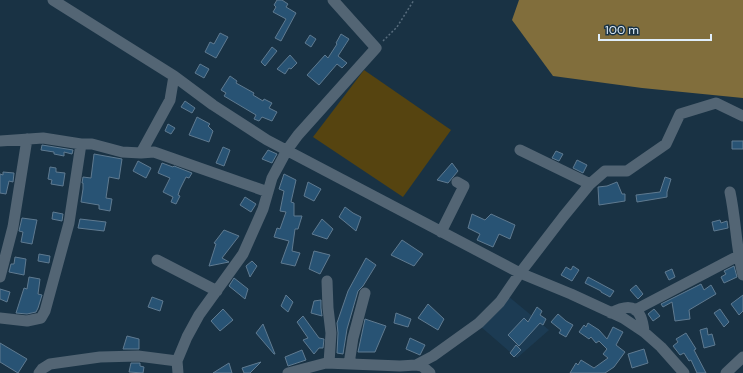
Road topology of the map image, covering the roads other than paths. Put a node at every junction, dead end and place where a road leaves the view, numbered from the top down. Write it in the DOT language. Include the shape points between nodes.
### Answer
graph roads {
  1 [pos="53,0"];
  2 [pos="333,0"];
  3 [pos="174,76"];
  4 [pos="743,116"];
  5 [pos="27,139"];
  6 [pos="0,141"];
  7 [pos="81,144"];
  8 [pos="287,150"];
  9 [pos="520,150"];
  10 [pos="141,153"];
  11 [pos="457,182"];
  12 [pos="590,184"];
  13 [pos="268,192"];
  14 [pos="730,192"];
  15 [pos="441,232"];
  16 [pos="738,256"];
  17 [pos="157,260"];
  18 [pos="520,273"];
  19 [pos="743,275"];
  20 [pos="0,277"];
  21 [pos="327,281"];
  22 [pos="217,291"];
  23 [pos="365,293"];
  24 [pos="635,310"];
  25 [pos="611,312"];
  26 [pos="0,318"];
  27 [pos="644,332"];
  28 [pos="743,356"];
  29 [pos="177,361"];
  30 [pos="329,363"];
  31 [pos="349,364"];
  32 [pos="416,365"];
  33 [pos="682,372"];
  34 [pos="39,373"];
  35 [pos="178,373"];
  36 [pos="288,373"];
  37 [pos="430,373"];
  38 [pos="726,373"];
  1 -- 3 [label="street"];
  2 -- 8 [label="street" via="376,48"];
  3 -- 8 [label="street" via="213,105"];
  3 -- 10 [label="street" via="170,100"];
  4 -- 12 [label="street" via="716,102 680,114 666,144 627,170 605,171"];
  5 -- 6 [label="street"];
  5 -- 7 [label="street" via="43,138"];
  5 -- 20 [label="street" via="13,227"];
  7 -- 10 [label="street"];
  7 -- 26 [label="street" via="69,223 46,310 41,318 27,321"];
  8 -- 13 [label="street" via="272,178"];
  8 -- 15 [label="street"];
  9 -- 12 [label="street"];
  10 -- 13 [label="street" via="154,152"];
  11 -- 15 [label="street" via="464,186"];
  12 -- 18 [label="street"];
  13 -- 22 [label="street" via="243,254"];
  14 -- 16 [label="street"];
  15 -- 18 [label="street"];
  16 -- 19 [label="street"];
  16 -- 24 [label="street"];
  17 -- 22 [label="street"];
  18 -- 25 [label="street"];
  18 -- 32 [label="street" via="500,302 479,323"];
  21 -- 30 [label="street" via="331,333"];
  22 -- 29 [label="street" via="199,315"];
  23 -- 31 [label="street"];
  24 -- 25 [label="street" via="622,307"];
  24 -- 27 [label="street" via="640,314"];
  25 -- 27 [label="street"];
  27 -- 33 [label="street"];
  28 -- 38 [label="street"];
  29 -- 34 [label="street" via="138,356 100,357 50,364"];
  29 -- 35 [label="street"];
  30 -- 31 [label="street"];
  30 -- 36 [label="street"];
  31 -- 32 [label="street"];
  32 -- 37 [label="street" via="422,366"];
}
